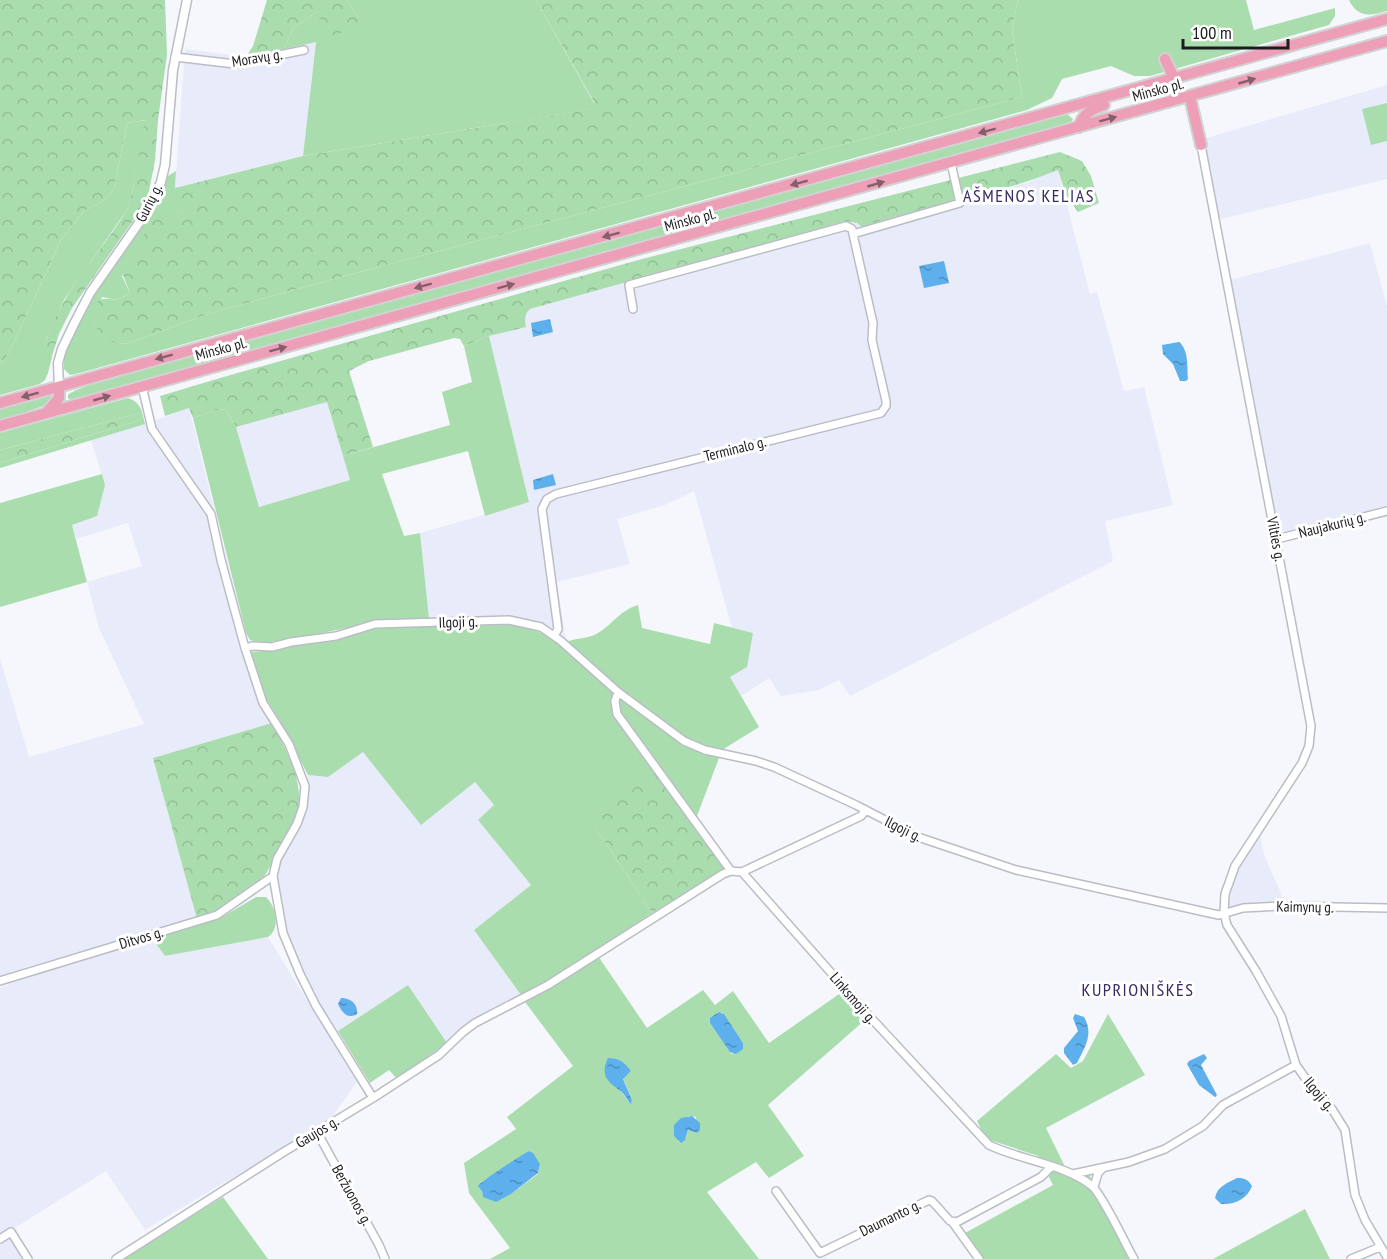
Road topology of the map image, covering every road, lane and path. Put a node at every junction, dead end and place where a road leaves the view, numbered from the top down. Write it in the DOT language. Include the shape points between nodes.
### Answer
graph roads {
  1 [pos="187,0"];
  2 [pos="1387,19"];
  3 [pos="1387,41"];
  4 [pos="304,50"];
  5 [pos="175,57"];
  6 [pos="1165,59"];
  7 [pos="1174,78"];
  8 [pos="1154,84"];
  9 [pos="1190,97"];
  10 [pos="1079,127"];
  11 [pos="1201,146"];
  12 [pos="951,163"];
  13 [pos="853,234"];
  14 [pos="633,309"];
  15 [pos="142,386"];
  16 [pos="59,387"];
  17 [pos="0,403"];
  18 [pos="45,414"];
  19 [pos="0,426"];
  20 [pos="1387,511"];
  21 [pos="1277,539"];
  22 [pos="554,636"];
  23 [pos="245,648"];
  24 [pos="618,692"];
  25 [pos="866,810"];
  26 [pos="731,871"];
  27 [pos="742,872"];
  28 [pos="273,876"];
  29 [pos="1387,908"];
  30 [pos="1224,913"];
  31 [pos="0,981"];
  32 [pos="1296,1065"];
  33 [pos="374,1098"];
  34 [pos="317,1132"];
  35 [pos="1051,1167"];
  36 [pos="1104,1167"];
  37 [pos="1073,1174"];
  38 [pos="1094,1187"];
  39 [pos="776,1191"];
  40 [pos="952,1223"];
  41 [pos="0,1239"];
  42 [pos="1380,1247"];
  43 [pos="1387,1257"];
  44 [pos="28,1259"];
  45 [pos="116,1259"];
  46 [pos="385,1259"];
  47 [pos="978,1259"];
  48 [pos="1134,1259"];
  49 [pos="1351,1259"];
  1 -- 5 [label="street, Gurių g."];
  2 -- 7 [label="highway, Minsko pl."];
  9 -- 3 [label="highway, Minsko pl., one-way"];
  4 -- 5 [label="street, Moravų g." via="235,64"];
  5 -- 16 [label="street, Gurių g." via="165,165 156,195 74,324 58,363"];
  6 -- 7 [label="highway"];
  7 -- 8 [label="highway, Minsko pl."];
  8 -- 10 [label="highway" via="1131,97 1094,108 1082,118"];
  8 -- 16 [label="highway, Minsko pl., one-way"];
  10 -- 9 [label="highway, Minsko pl., one-way"];
  9 -- 11 [label="highway"];
  10 -- 12 [label="highway, Minsko pl."];
  11 -- 21 [label="street, Vilties g."];
  12 -- 13 [label="street" via="960,203"];
  15 -- 12 [label="highway, Minsko pl., one-way"];
  13 -- 14 [label="street" via="846,226 629,285"];
  13 -- 22 [label="street, Terminalo g." via="873,323 872,339 886,401 883,411 556,494 547,500 542,509 558,629"];
  18 -- 15 [label="highway, Minsko pl., one-way"];
  15 -- 23 [label="street" via="152,429 211,514"];
  16 -- 17 [label="highway, Minsko pl., one-way"];
  16 -- 18 [label="highway" via="57,402"];
  18 -- 19 [label="highway, Minsko pl."];
  20 -- 21 [label="street, Naujakurių g."];
  21 -- 30 [label="street, Vilties g." via="1311,736 1295,775 1235,866 1225,894"];
  22 -- 23 [label="street, Ilgoji g." via="541,627 509,620 375,624 336,636"];
  22 -- 24 [label="street, Ilgoji g."];
  23 -- 28 [label="street" via="263,703 289,744 305,786 297,824 277,859"];
  24 -- 25 [label="street, Ilgoji g." via="684,741 774,767"];
  24 -- 26 [label="street" via="617,714"];
  25 -- 27 [label="street" via="861,816"];
  25 -- 30 [label="street, Ilgoji g." via="918,837 1016,870 1205,913"];
  26 -- 27 [label="street"];
  26 -- 33 [label="street, Gaujos g." via="548,985 475,1023 439,1055"];
  27 -- 35 [label="street, Linksmoji g." via="982,1139 1002,1152"];
  28 -- 31 [label="street, Ditvos g." via="217,915"];
  28 -- 33 [label="street" via="283,933 300,974"];
  29 -- 30 [label="street, Kaimynų g." via="1282,906"];
  30 -- 32 [label="street, Ilgoji g." via="1227,925 1281,1016"];
  32 -- 36 [label="street" via="1223,1106 1203,1126 1165,1149"];
  32 -- 42 [label="street, Ilgoji g." via="1345,1130 1355,1196"];
  33 -- 34 [label="street, Gaujos g."];
  34 -- 45 [label="street, Gaujos g."];
  34 -- 46 [label="street, Beržuonos g."];
  35 -- 37 [label="street, Linksmoji g."];
  35 -- 40 [label="street" via="1041,1177"];
  36 -- 37 [label="street"];
  36 -- 38 [label="street"];
  37 -- 38 [label="street, Linksmoji g."];
  38 -- 48 [label="street, Linksmoji g."];
  39 -- 40 [label="street, Daumanto g." via="820,1253 929,1200"];
  40 -- 47 [label="street"];
  41 -- 44 [label="street" via="11,1232"];
  42 -- 43 [label="street, Ilgoji g."];
  42 -- 49 [label="street"];
}
